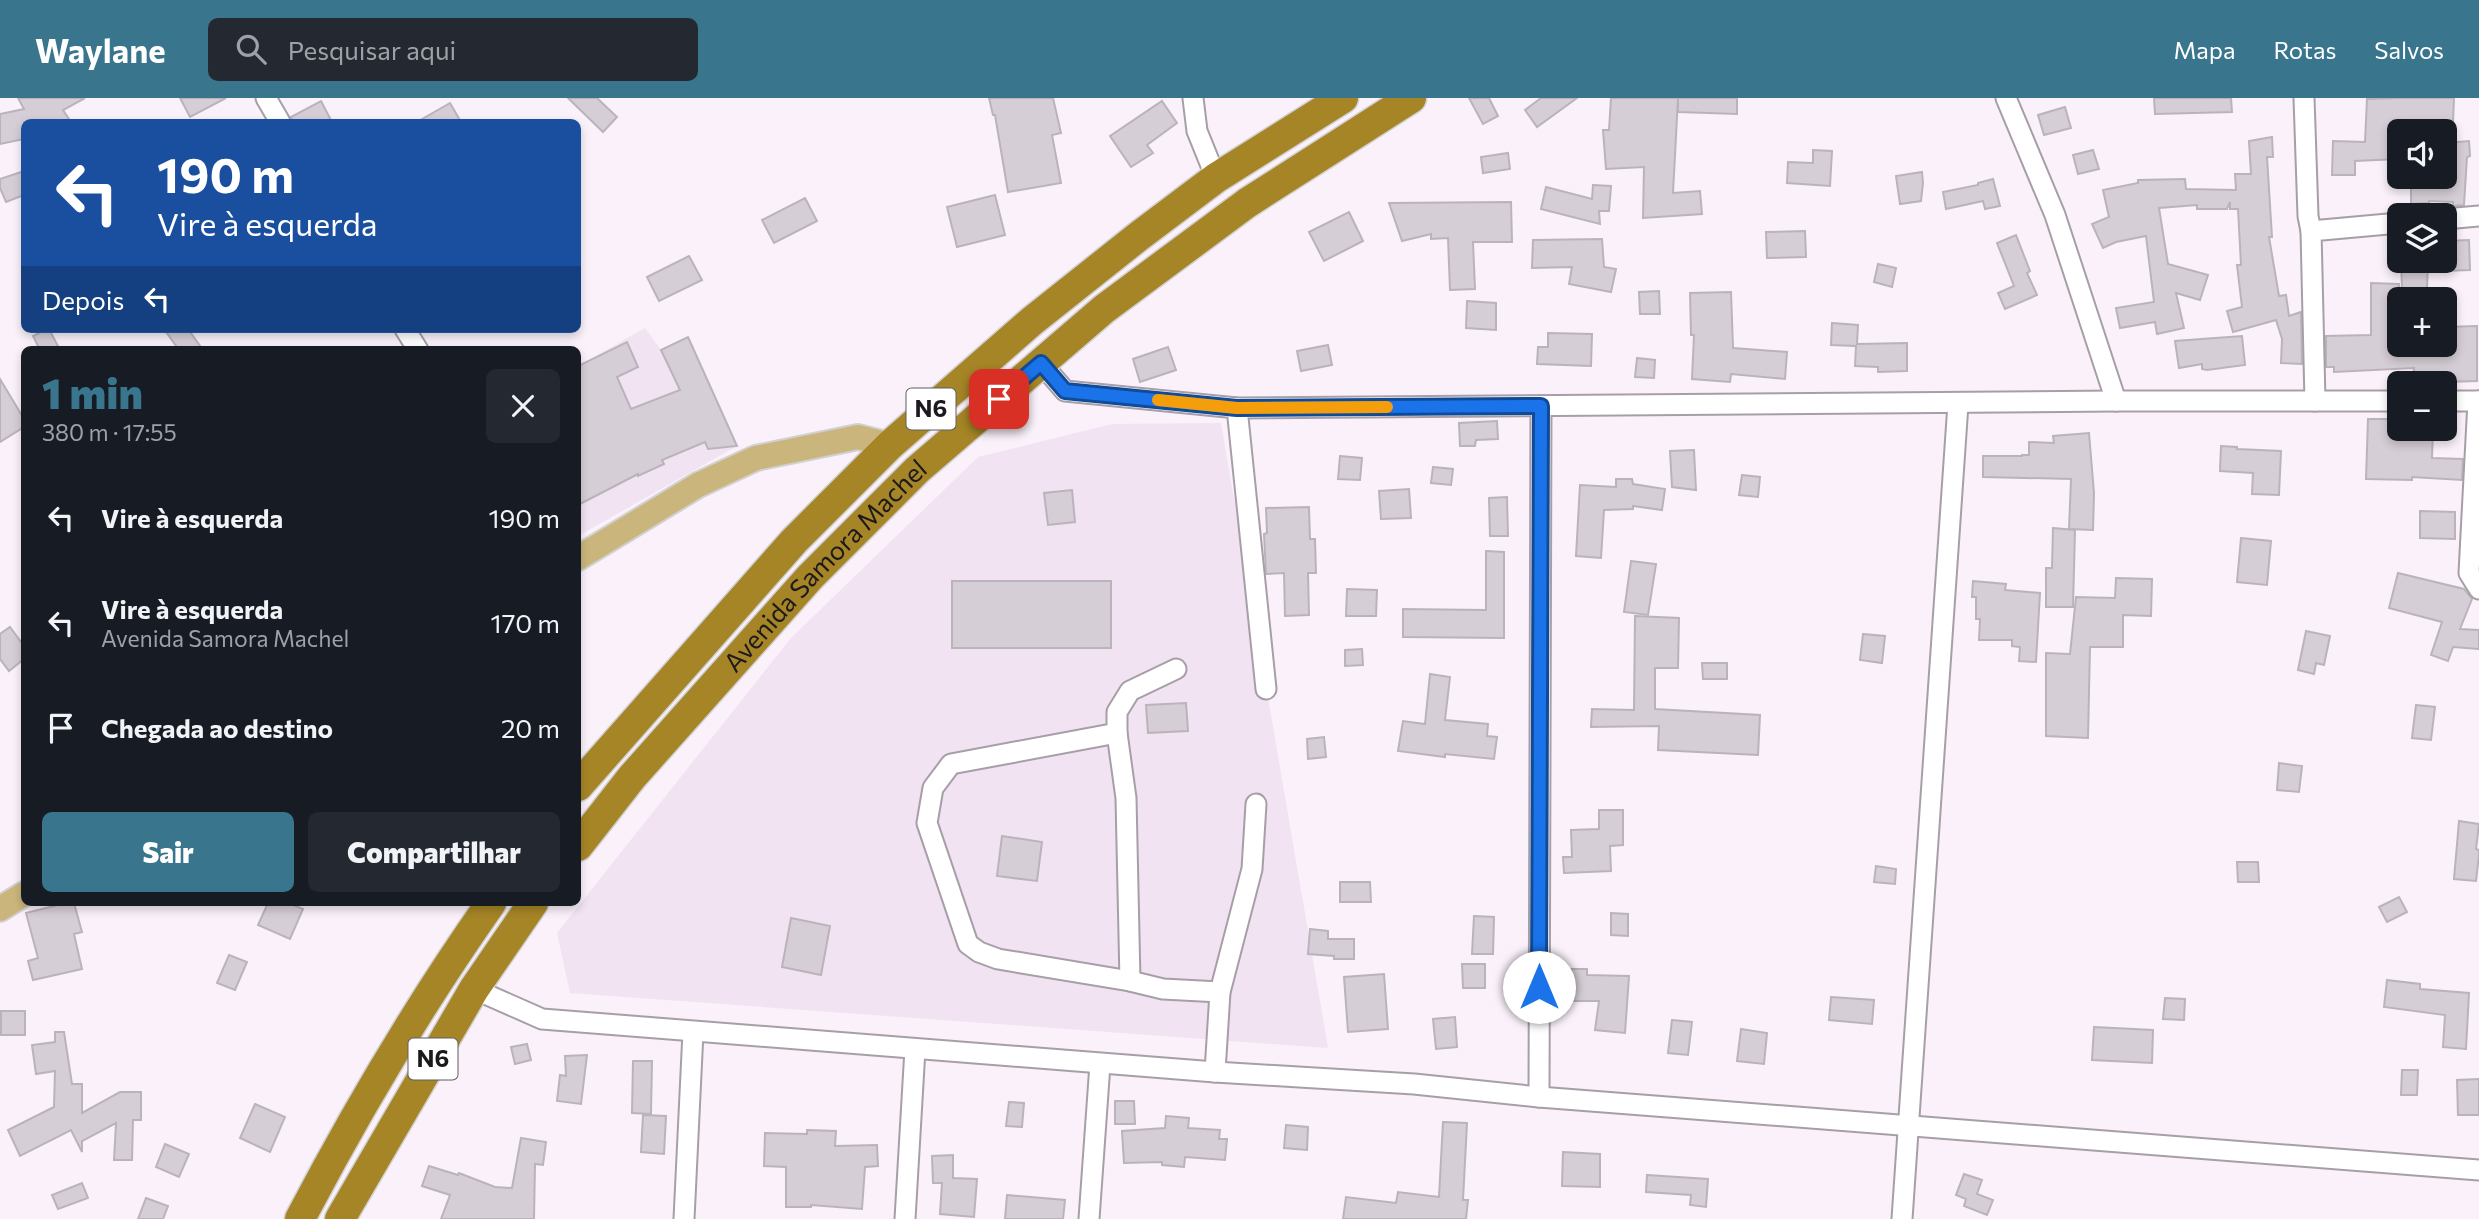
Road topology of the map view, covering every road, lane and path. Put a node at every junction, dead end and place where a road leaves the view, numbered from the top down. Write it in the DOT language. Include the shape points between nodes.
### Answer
graph roads {
  1 [pos="1193,98"];
  2 [pos="1343,98"];
  3 [pos="1410,98"];
  4 [pos="2006,98"];
  5 [pos="2304,98"];
  6 [pos="1216,178"];
  7 [pos="2479,216"];
  8 [pos="2457,218"];
  9 [pos="2387,224"];
  10 [pos="2311,231"];
  11 [pos="1041,363"];
  12 [pos="2116,401"];
  13 [pos="2315,401"];
  14 [pos="2387,401"];
  15 [pos="2457,401"];
  16 [pos="2478,401"];
  17 [pos="1958,404"];
  18 [pos="1541,406"];
  19 [pos="1237,408"];
  20 [pos="890,445"];
  21 [pos="581,556"];
  22 [pos="2479,589"];
  23 [pos="1176,669"];
  24 [pos="1266,689"];
  25 [pos="1117,733"];
  26 [pos="581,783"];
  27 [pos="1256,804"];
  28 [pos="581,842"];
  29 [pos="21,896"];
  30 [pos="489,906"];
  31 [pos="531,906"];
  32 [pos="0,909"];
  33 [pos="1130,981"];
  34 [pos="474,989"];
  35 [pos="1220,992"];
  36 [pos="693,1032"];
  37 [pos="915,1049"];
  38 [pos="1100,1063"];
  39 [pos="1215,1072"];
  40 [pos="1539,1097"];
  41 [pos="1908,1126"];
  42 [pos="2479,1170"];
  43 [pos="300,1219"];
  44 [pos="340,1219"];
  45 [pos="684,1219"];
  46 [pos="905,1219"];
  47 [pos="1089,1219"];
  48 [pos="1902,1219"];
  1 -- 6 [label="street" via="1198,131"];
  2 -- 6 [label="highway, Avenida Samora Machel / N6"];
  3 -- 11 [label="highway, Avenida Samora Machel / N6" via="1247,203 1104,309"];
  4 -- 12 [label="street" via="2055,215"];
  5 -- 10 [label="street"];
  6 -- 20 [label="highway, Avenida Samora Machel / N6" via="1032,321"];
  7 -- 8 [label="street"];
  9 -- 10 [label="street"];
  10 -- 13 [label="street"];
  11 -- 19 [label="street" via="1065,391"];
  11 -- 28 [label="highway, Avenida Samora Machel / N6" via="917,470 810,577 632,776"];
  12 -- 13 [label="street"];
  12 -- 17 [label="street"];
  13 -- 14 [label="street"];
  15 -- 16 [label="street"];
  16 -- 22 [label="street" via="2469,573"];
  17 -- 18 [label="street"];
  17 -- 41 [label="street"];
  18 -- 19 [label="street"];
  18 -- 40 [label="street"];
  19 -- 24 [label="street"];
  20 -- 21 [label="main road" via="858,437 756,458 698,485"];
  20 -- 26 [label="highway, Avenida Samora Machel / N6" via="793,541"];
  23 -- 25 [label="street" via="1130,691 1117,712"];
  25 -- 33 [label="street" via="1126,798"];
  25 -- 33 [label="street" via="951,764 933,788 927,823 968,944 998,959"];
  27 -- 35 [label="street" via="1252,869"];
  29 -- 32 [label="main road"];
  30 -- 43 [label="highway, N6" via="351,1122"];
  31 -- 34 [label="highway, N6"];
  33 -- 35 [label="street" via="1195,993"];
  34 -- 36 [label="street" via="542,1019"];
  34 -- 44 [label="highway, N6"];
  35 -- 39 [label="street"];
  36 -- 37 [label="street"];
  36 -- 45 [label="street"];
  37 -- 38 [label="street"];
  37 -- 46 [label="street"];
  38 -- 39 [label="street"];
  38 -- 47 [label="street"];
  39 -- 40 [label="street"];
  40 -- 41 [label="street"];
  41 -- 42 [label="street"];
  41 -- 48 [label="street"];
}
